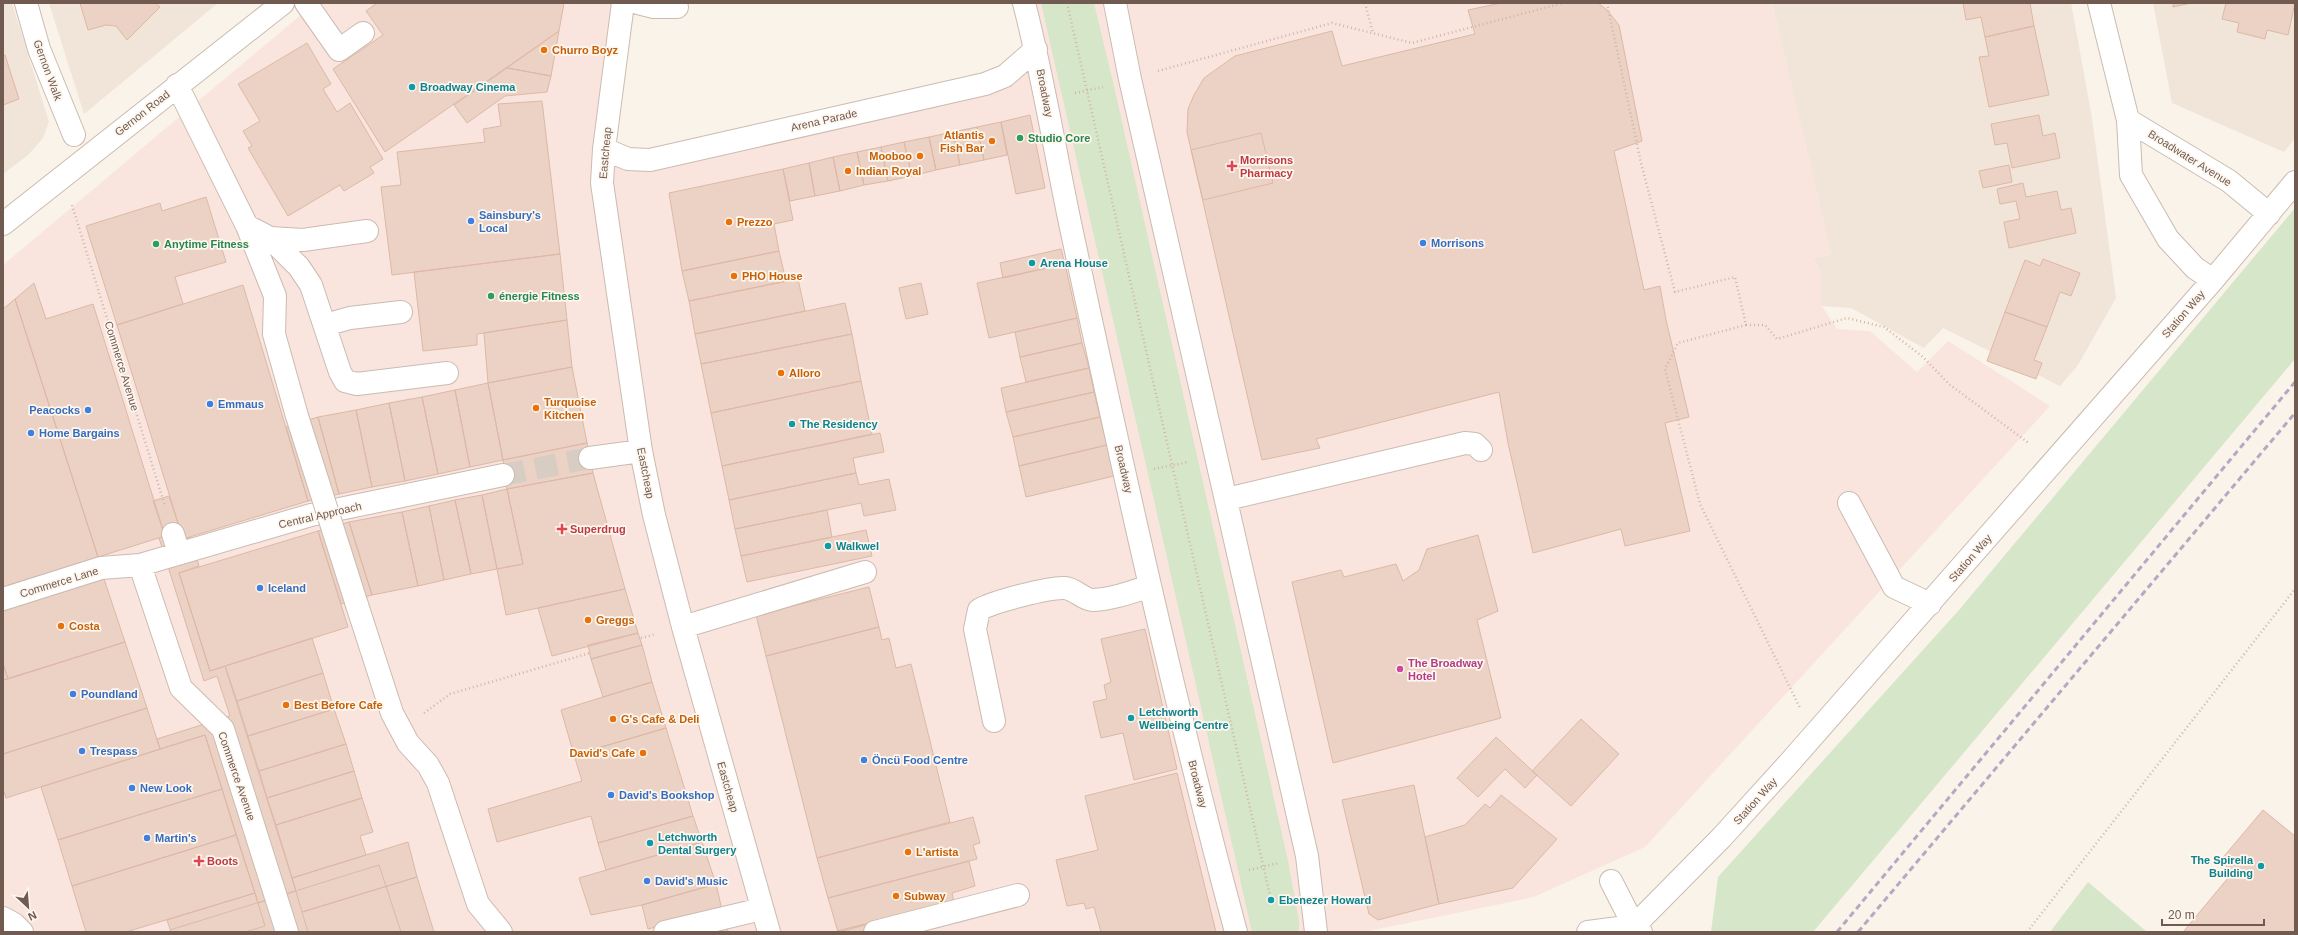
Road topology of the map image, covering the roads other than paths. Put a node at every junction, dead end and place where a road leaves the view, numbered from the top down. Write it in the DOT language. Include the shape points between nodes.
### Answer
graph roads {
  1 [pos="26,3"];
  2 [pos="283,3"];
  3 [pos="306,3"];
  4 [pos="623,3"];
  5 [pos="638,3"];
  6 [pos="1024,3"];
  7 [pos="1115,3"];
  8 [pos="2099,3"];
  9 [pos="677,7"];
  10 [pos="363,33"];
  11 [pos="1036,49"];
  12 [pos="177,85"];
  13 [pos="2128,120"];
  14 [pos="74,135"];
  15 [pos="604,149"];
  16 [pos="2295,182"];
  17 [pos="2269,214"];
  18 [pos="3,224"];
  19 [pos="247,226"];
  20 [pos="367,231"];
  21 [pos="270,238"];
  22 [pos="2213,280"];
  23 [pos="401,312"];
  24 [pos="325,325"];
  25 [pos="447,373"];
  26 [pos="1481,450"];
  27 [pos="641,451"];
  28 [pos="590,458"];
  29 [pos="503,475"];
  30 [pos="1227,499"];
  31 [pos="1849,503"];
  32 [pos="140,565"];
  33 [pos="865,572"];
  34 [pos="1150,586"];
  35 [pos="3,599"];
  36 [pos="1930,604"];
  37 [pos="683,627"];
  38 [pos="994,721"];
  39 [pos="1611,881"];
  40 [pos="1018,895"];
  41 [pos="762,909"];
  42 [pos="3,918"];
  43 [pos="1632,930"];
  44 [pos="22,932"];
  45 [pos="287,932"];
  46 [pos="501,932"];
  47 [pos="665,932"];
  48 [pos="769,932"];
  49 [pos="875,932"];
  50 [pos="1236,932"];
  51 [pos="1316,932"];
  52 [pos="1588,932"];
  1 -- 14 [label="street, Gernon Walk" via="39,49"];
  2 -- 12 [label="street, Gernon Road"];
  3 -- 10 [label="street" via="339,50"];
  4 -- 15 [label="street, Eastcheap"];
  5 -- 9 [label="street" via="654,7"];
  6 -- 11 [label="street, Broadway"];
  7 -- 30 [label="street" via="1130,79"];
  8 -- 13 [label="street"];
  11 -- 15 [label="street, Arena Parade" via="1005,76 969,87 650,160 628,159"];
  11 -- 34 [label="street, Broadway" via="1072,234"];
  12 -- 18 [label="street, Gernon Road"];
  12 -- 19 [label="street"];
  13 -- 17 [label="street, Broadwater Avenue" via="2229,181"];
  13 -- 22 [label="street" via="2131,175 2168,239 2195,268"];
  15 -- 27 [label="street, Eastcheap" via="602,183"];
  16 -- 17 [label="street, Station Way"];
  17 -- 22 [label="street, Station Way"];
  19 -- 21 [label="street"];
  19 -- 46 [label="street, bridge" via="275,296 274,334 297,416 392,713 408,743 428,765 438,783 478,904"];
  20 -- 21 [label="street" via="303,240"];
  21 -- 24 [label="street" via="299,266 311,285"];
  22 -- 36 [label="street, Station Way"];
  23 -- 24 [label="street" via="350,318"];
  24 -- 25 [label="street" via="345,380 357,384"];
  26 -- 30 [label="street" via="1475,444 1465,443"];
  27 -- 28 [label="street"];
  27 -- 37 [label="street, Eastcheap" via="654,515"];
  29 -- 32 [label="street, Central Approach" via="176,543"];
  30 -- 51 [label="street" via="1307,856"];
  31 -- 36 [label="street" via="1894,587"];
  32 -- 35 [label="street, Commerce Lane" via="101,568"];
  32 -- 45 [label="street, Commerce Avenue" via="181,688 223,729"];
  33 -- 37 [label="street"];
  34 -- 38 [label="street" via="1126,594 1091,600 1064,588 1049,590 988,605 979,610 975,629"];
  34 -- 50 [label="street, Broadway"];
  36 -- 43 [label="street, Station Way" via="1722,837"];
  37 -- 41 [label="street, Eastcheap"];
  39 -- 43 [label="street"];
  40 -- 49 [label="street"];
  41 -- 47 [label="street"];
  41 -- 48 [label="street, Eastcheap"];
  42 -- 44 [label="street"];
  43 -- 52 [label="street"];
}
